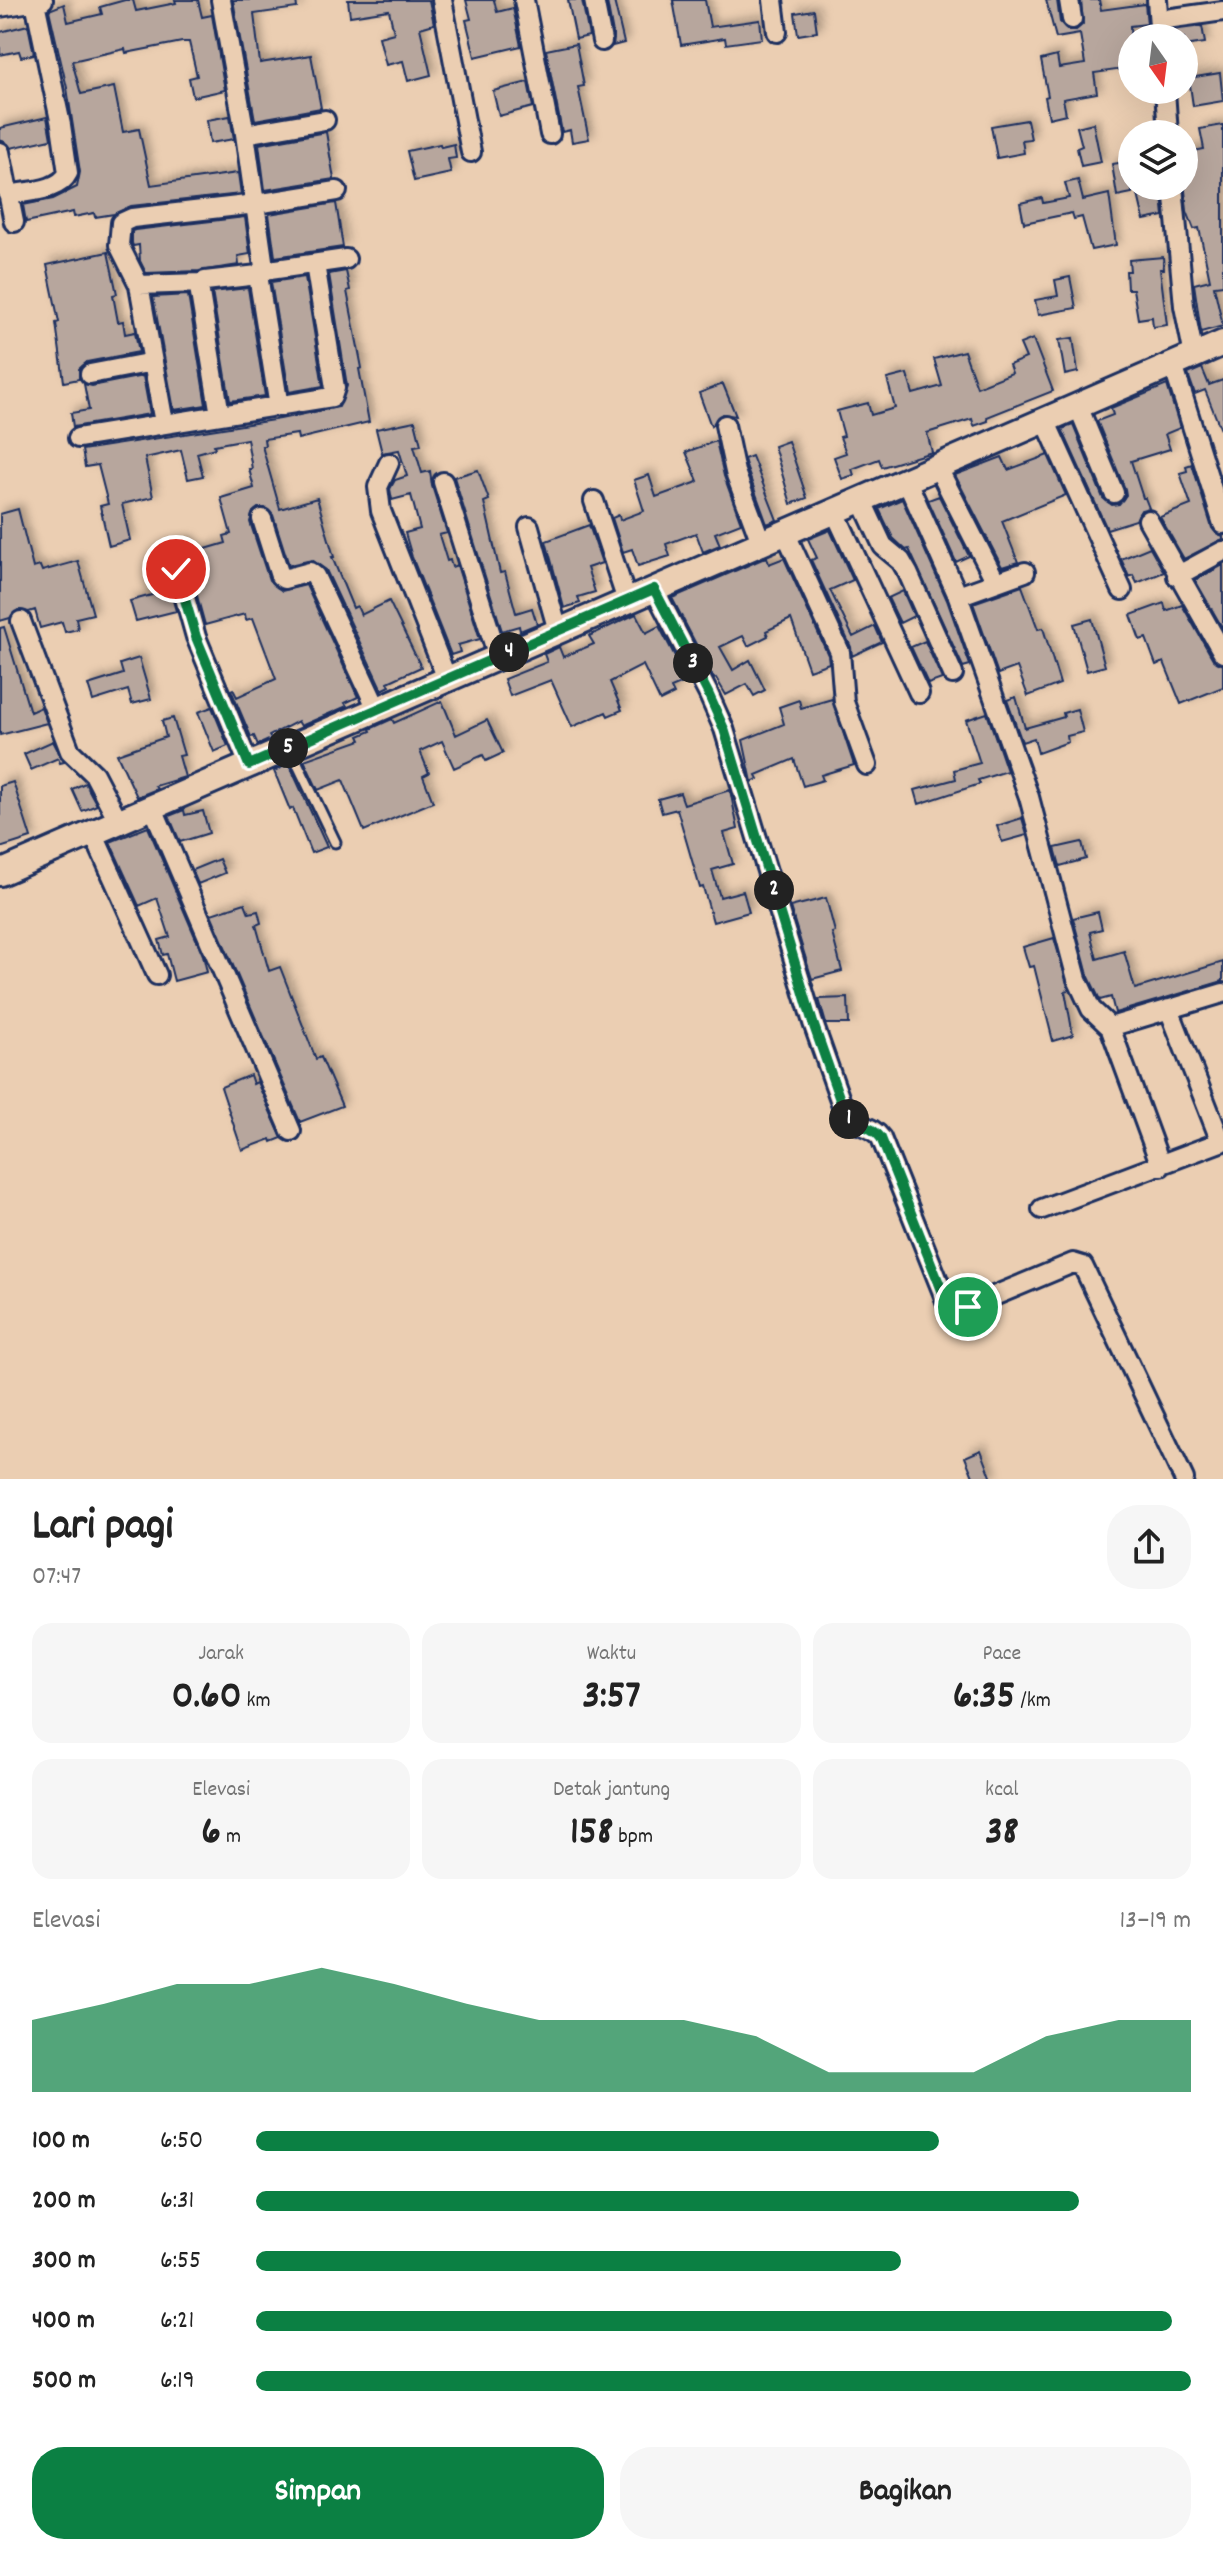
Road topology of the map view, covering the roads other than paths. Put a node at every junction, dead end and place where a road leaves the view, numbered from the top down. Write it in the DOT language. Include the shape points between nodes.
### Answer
graph roads {
  1 [pos="221,0"];
  2 [pos="442,0"];
  3 [pos="524,0"];
  4 [pos="594,0"];
  5 [pos="773,0"];
  6 [pos="1069,0"];
  7 [pos="1157,0"];
  8 [pos="39,1"];
  9 [pos="0,7"];
  10 [pos="1223,11"];
  11 [pos="1072,19"];
  12 [pos="1159,24"];
  13 [pos="1177,24"];
  14 [pos="777,32"];
  15 [pos="602,41"];
  16 [pos="325,120"];
  17 [pos="245,134"];
  18 [pos="550,134"];
  19 [pos="0,152"];
  20 [pos="471,152"];
  21 [pos="337,191"];
  22 [pos="8,195"];
  23 [pos="1174,200"];
  24 [pos="256,204"];
  25 [pos="14,222"];
  26 [pos="346,259"];
  27 [pos="315,264"];
  28 [pos="261,273"];
  29 [pos="201,283"];
  30 [pos="139,285"];
  31 [pos="1223,343"];
  32 [pos="1183,361"];
  33 [pos="153,362"];
  34 [pos="90,374"];
  35 [pos="1078,406"];
  36 [pos="279,407"];
  37 [pos="220,415"];
  38 [pos="1045,420"];
  39 [pos="164,423"];
  40 [pos="725,425"];
  41 [pos="78,438"];
  42 [pos="389,463"];
  43 [pos="937,466"];
  44 [pos="906,479"];
  45 [pos="443,482"];
  46 [pos="1114,493"];
  47 [pos="861,499"];
  48 [pos="594,501"];
  49 [pos="834,510"];
  50 [pos="262,519"];
  51 [pos="1148,520"];
  52 [pos="1223,524"];
  53 [pos="529,527"];
  54 [pos="785,532"];
  55 [pos="761,542"];
  56 [pos="1223,551"];
  57 [pos="173,555"];
  58 [pos="1025,572"];
  59 [pos="1177,576"];
  60 [pos="996,582"];
  61 [pos="654,589"];
  62 [pos="1122,590"];
  63 [pos="958,596"];
  64 [pos="627,601"];
  65 [pos="21,621"];
  66 [pos="558,631"];
  67 [pos="1223,653"];
  68 [pos="498,657"];
  69 [pos="953,674"];
  70 [pos="447,679"];
  71 [pos="919,693"];
  72 [pos="377,709"];
  73 [pos="290,748"];
  74 [pos="249,765"];
  75 [pos="867,765"];
  76 [pos="153,808"];
  77 [pos="119,822"];
  78 [pos="93,833"];
  79 [pos="335,842"];
  80 [pos="0,873"];
  81 [pos="157,975"];
  82 [pos="1223,993"];
  83 [pos="1169,1009"];
  84 [pos="1110,1027"];
  85 [pos="291,1131"];
  86 [pos="1222,1142"];
  87 [pos="1161,1166"];
  88 [pos="1042,1209"];
  89 [pos="1184,1479"];
  1 -- 17 [label="street"];
  2 -- 20 [label="street"];
  3 -- 18 [label="street"];
  4 -- 15 [label="street"];
  5 -- 14 [label="street"];
  6 -- 11 [label="street"];
  7 -- 12 [label="street"];
  8 -- 9 [label="street"];
  8 -- 22 [label="street" via="68,173 56,185"];
  10 -- 13 [label="street"];
  16 -- 17 [label="street"];
  17 -- 24 [label="street"];
  19 -- 22 [label="street"];
  21 -- 24 [label="street"];
  22 -- 25 [label="street"];
  23 -- 32 [label="street"];
  24 -- 28 [label="street"];
  24 -- 30 [label="street" via="125,219 119,245"];
  26 -- 27 [label="street"];
  27 -- 28 [label="street"];
  27 -- 36 [label="street" via="334,393 327,399"];
  28 -- 29 [label="street"];
  28 -- 36 [label="street"];
  29 -- 30 [label="street"];
  29 -- 37 [label="street"];
  30 -- 33 [label="street"];
  31 -- 32 [label="street"];
  32 -- 35 [label="street"];
  32 -- 52 [label="street"];
  33 -- 34 [label="street"];
  33 -- 39 [label="street"];
  35 -- 38 [label="street"];
  35 -- 46 [label="street"];
  36 -- 37 [label="street"];
  37 -- 39 [label="street"];
  38 -- 43 [label="street"];
  38 -- 62 [label="street"];
  39 -- 41 [label="street"];
  40 -- 55 [label="street" via="735,472"];
  42 -- 70 [label="street" via="378,487 381,511"];
  43 -- 44 [label="street"];
  43 -- 60 [label="street"];
  44 -- 47 [label="street"];
  44 -- 63 [label="street"];
  45 -- 68 [label="street"];
  47 -- 49 [label="street"];
  47 -- 69 [label="street" via="883,546 908,573"];
  48 -- 64 [label="street"];
  49 -- 54 [label="street"];
  49 -- 71 [label="street"];
  50 -- 72 [label="street" via="280,576 315,576"];
  51 -- 59 [label="street"];
  53 -- 66 [label="street"];
  54 -- 55 [label="street"];
  54 -- 75 [label="street" via="840,652 844,702"];
  55 -- 61 [label="street"];
  56 -- 59 [label="street"];
  57 -- 74 [label="street" via="196,637"];
  58 -- 60 [label="street"];
  59 -- 67 [label="street"];
  60 -- 63 [label="street"];
  61 -- 64 [label="street"];
  61 -- 89 [label="street" via="724,729 845,1114 881,1138 949,1308 960,1310 1073,1263 1083,1266"];
  63 -- 84 [label="street" via="1029,797 1077,979 1091,1009"];
  64 -- 66 [label="street"];
  65 -- 77 [label="street" via="70,751 94,774"];
  66 -- 68 [label="street"];
  68 -- 70 [label="street"];
  70 -- 72 [label="street"];
  72 -- 73 [label="street"];
  73 -- 74 [label="street"];
  73 -- 79 [label="lane"];
  74 -- 76 [label="street"];
  76 -- 77 [label="street"];
  76 -- 85 [label="street"];
  77 -- 78 [label="street"];
  78 -- 80 [label="street"];
  78 -- 81 [label="street"];
  82 -- 83 [label="street"];
  83 -- 84 [label="street"];
  83 -- 86 [label="street"];
  84 -- 87 [label="street"];
  86 -- 87 [label="street"];
  87 -- 88 [label="street"];
}
